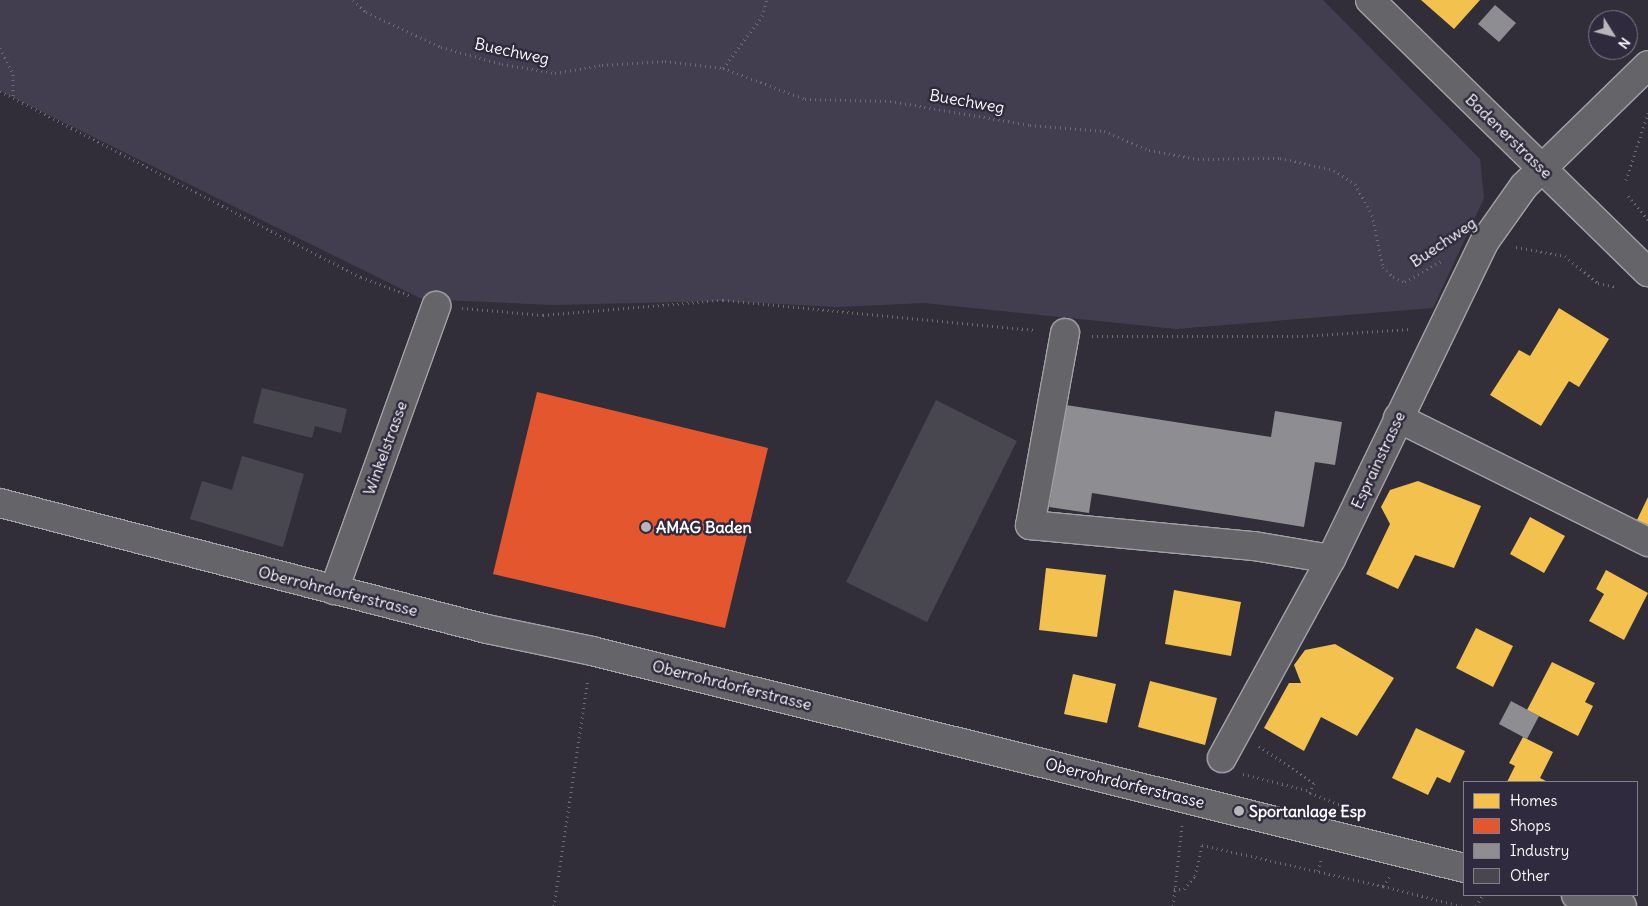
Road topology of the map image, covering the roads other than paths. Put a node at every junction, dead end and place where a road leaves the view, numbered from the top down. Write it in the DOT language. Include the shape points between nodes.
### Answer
graph roads {
  1 [pos="1370,0"];
  2 [pos="1648,65"];
  3 [pos="1542,168"];
  4 [pos="1645,262"];
  5 [pos="436,306"];
  6 [pos="1065,333"];
  7 [pos="1398,418"];
  8 [pos="0,503"];
  9 [pos="1648,542"];
  10 [pos="1330,559"];
  11 [pos="334,590"];
  12 [pos="1228,765"];
  13 [pos="1463,868"];
  14 [pos="1580,896"];
  15 [pos="1622,906"];
  1 -- 3 [label="main road, Badenerstrasse"];
  2 -- 3 [label="main road, Esprainstrasse"];
  3 -- 4 [label="main road, Badenerstrasse"];
  3 -- 7 [label="main road, Esprainstrasse" via="1524,186 1486,241"];
  5 -- 11 [label="main road, Winkelstrasse"];
  6 -- 10 [label="main road" via="1030,525 1254,546"];
  7 -- 9 [label="main road"];
  7 -- 10 [label="main road, Esprainstrasse"];
  8 -- 11 [label="main road, Oberrohrdorferstrasse"];
  10 -- 12 [label="main road, Esprainstrasse" via="1236,733"];
  11 -- 13 [label="main road, Oberrohrdorferstrasse"];
  14 -- 15 [label="main road"];
}
